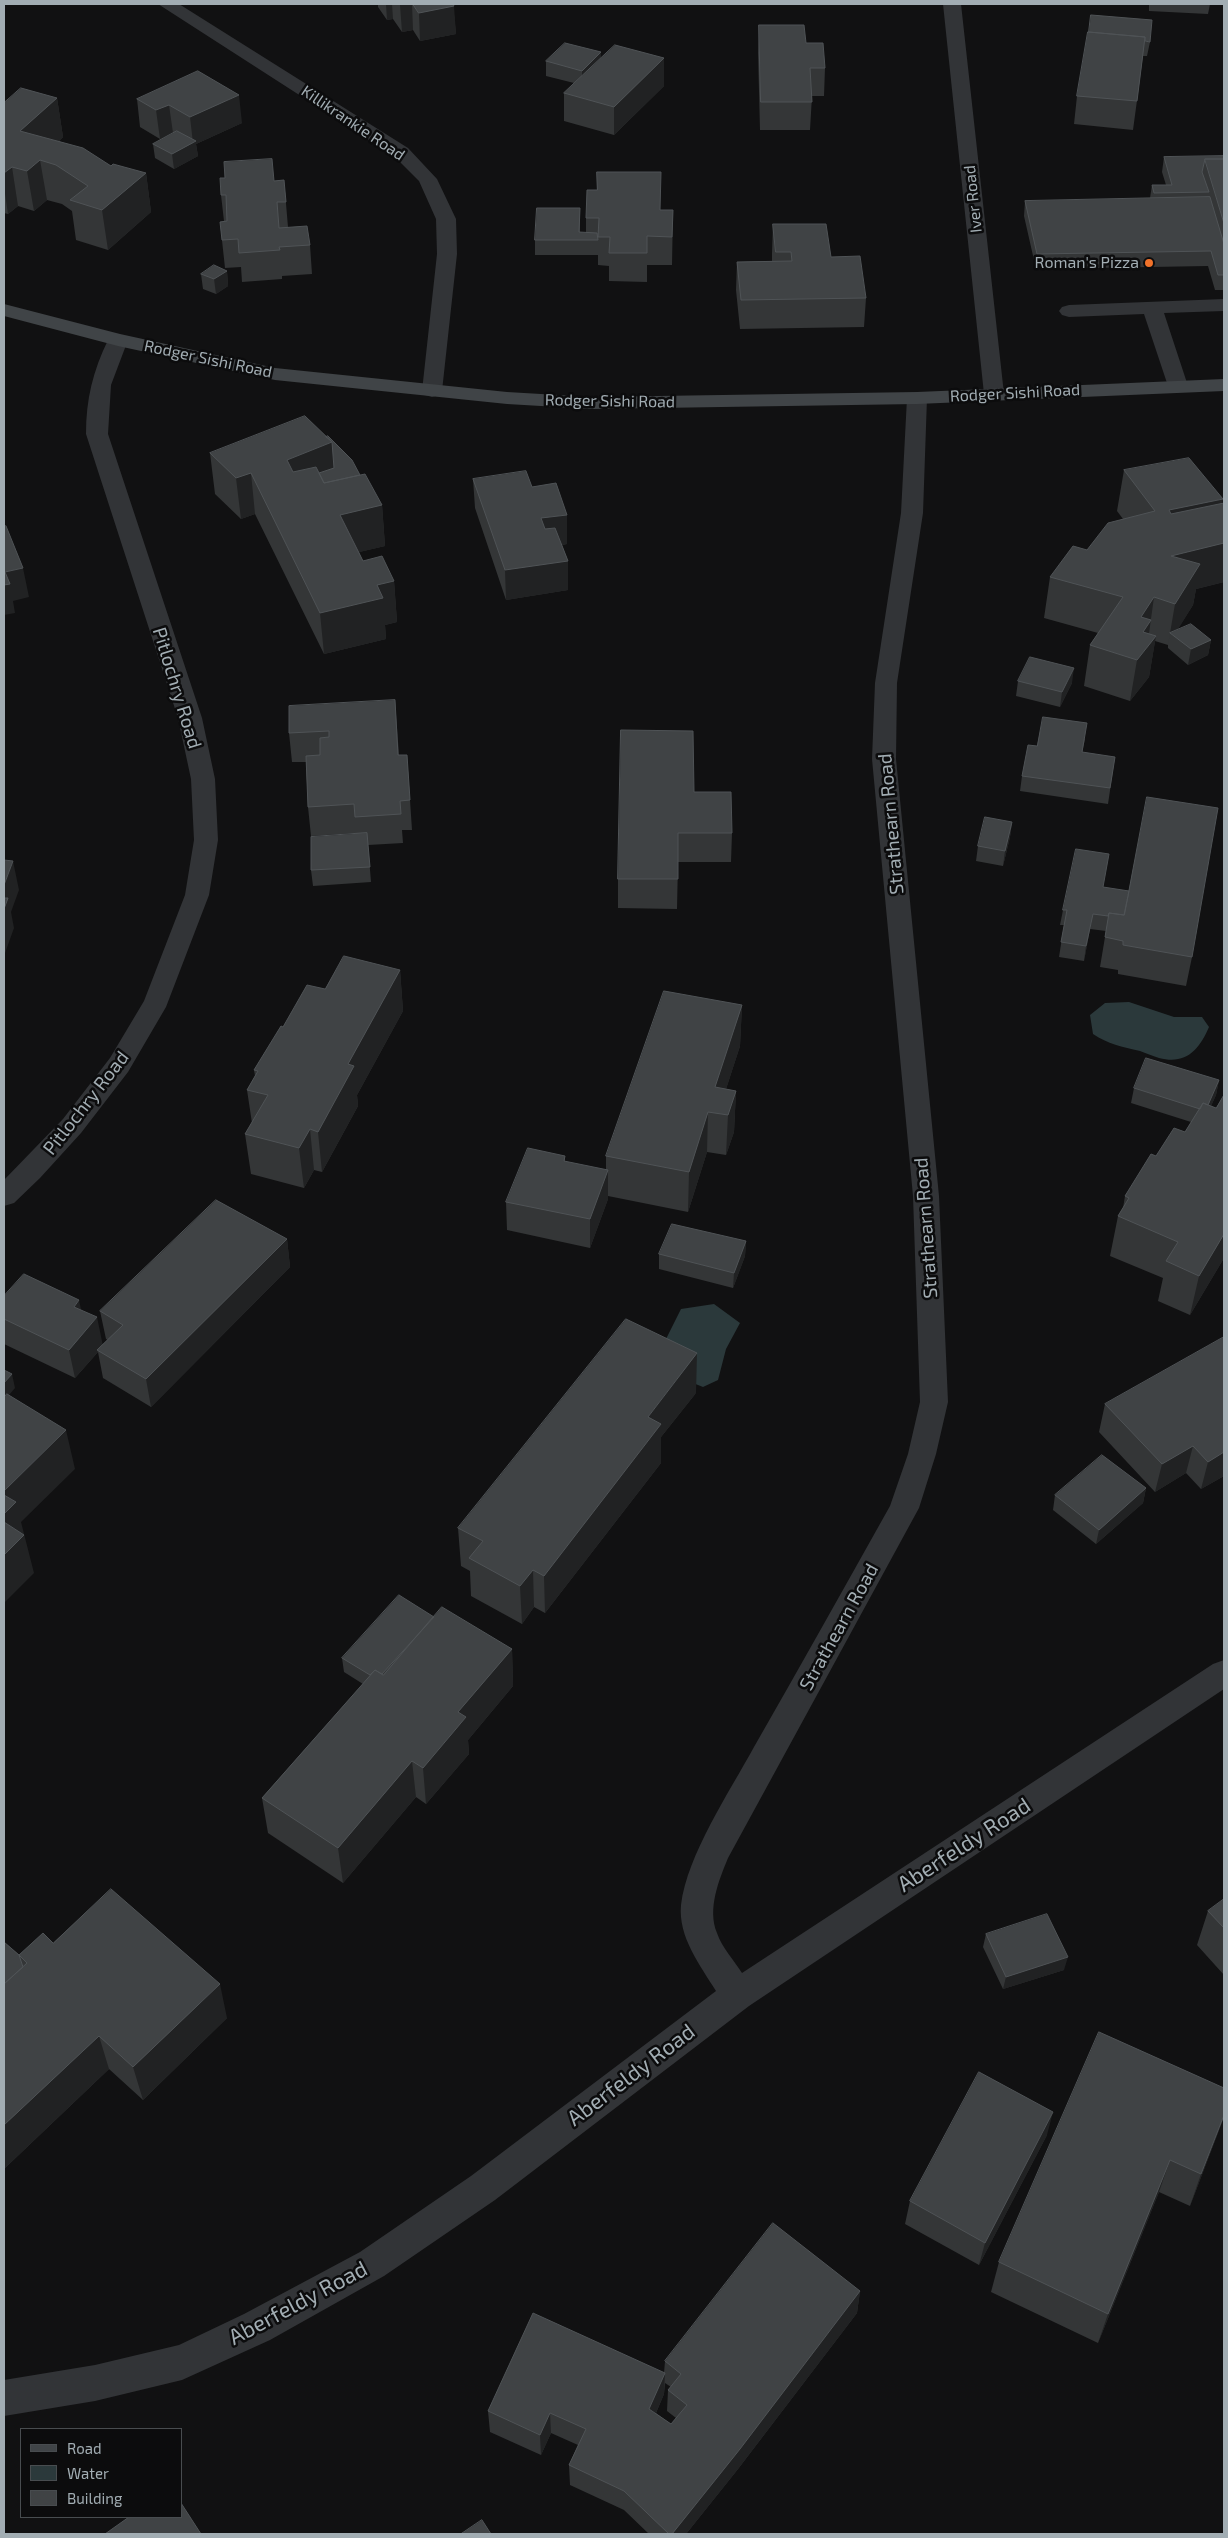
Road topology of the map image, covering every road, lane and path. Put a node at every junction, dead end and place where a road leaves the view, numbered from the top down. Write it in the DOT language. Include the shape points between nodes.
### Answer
graph roads {
  1 [pos="167,4"];
  2 [pos="952,4"];
  3 [pos="1224,305"];
  4 [pos="1152,308"];
  5 [pos="4,310"];
  6 [pos="1069,311"];
  7 [pos="118,340"];
  8 [pos="1224,385"];
  9 [pos="1178,386"];
  10 [pos="432,391"];
  11 [pos="994,394"];
  12 [pos="917,398"];
  13 [pos="4,1196"];
  14 [pos="1224,1673"];
  15 [pos="737,1995"];
  16 [pos="4,2398"];
  1 -- 10 [label="street, Killikrankie Road" via="401,152 428,179 446,218 447,254"];
  2 -- 11 [label="street, Iver Road"];
  3 -- 4 [label="street"];
  4 -- 6 [label="street"];
  4 -- 9 [label="street"];
  5 -- 7 [label="main road, Rodger Sishi Road"];
  7 -- 10 [label="main road, Rodger Sishi Road" via="275,374"];
  7 -- 13 [label="street, Pitlochry Road" via="102,374 96,404 97,434 190,718 203,779 206,840 197,895 157,1001 119,1065 78,1118"];
  8 -- 9 [label="main road, Rodger Sishi Road"];
  9 -- 11 [label="main road, Rodger Sishi Road"];
  10 -- 12 [label="main road, Rodger Sishi Road" via="592,403"];
  11 -- 12 [label="main road, Rodger Sishi Road"];
  12 -- 15 [label="street, Strathearn Road" via="912,514 886,683 884,759 926,1196 934,1402 922,1454 904,1508 708,1866 698,1906 701,1934"];
  14 -- 15 [label="street, Aberfeldy Road"];
  15 -- 16 [label="street, Aberfeldy Road" via="483,2188 372,2264 323,2291 182,2362 95,2383"];
}
